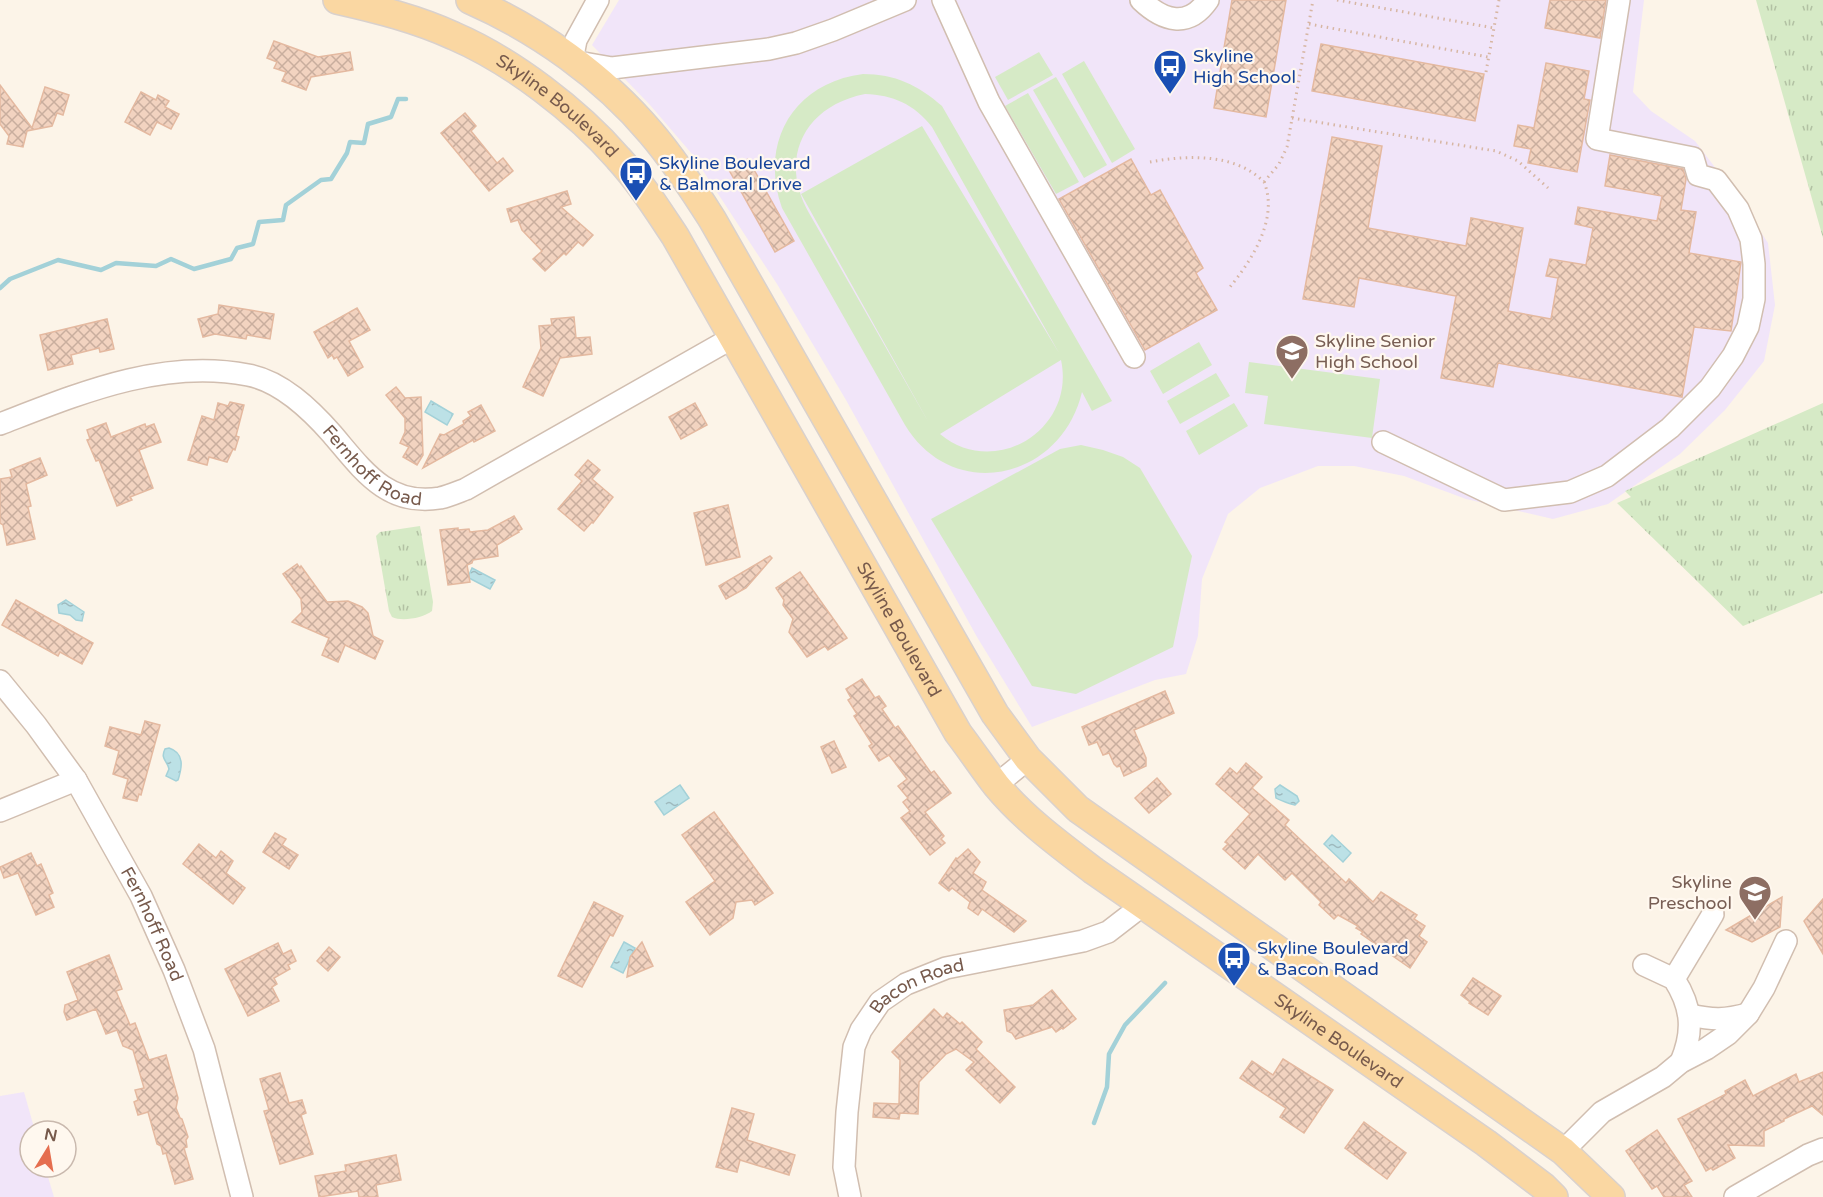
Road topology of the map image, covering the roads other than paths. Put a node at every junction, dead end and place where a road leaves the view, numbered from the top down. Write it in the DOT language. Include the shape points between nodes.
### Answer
graph roads {
  1 [pos="336,0"];
  2 [pos="470,0"];
  3 [pos="598,0"];
  4 [pos="905,0"];
  5 [pos="943,0"];
  6 [pos="1141,0"];
  7 [pos="1208,0"];
  8 [pos="1619,0"];
  9 [pos="572,61"];
  10 [pos="551,94"];
  11 [pos="732,338"];
  12 [pos="1134,357"];
  13 [pos="0,424"];
  14 [pos="1383,442"];
  15 [pos="0,681"];
  16 [pos="1028,759"];
  17 [pos="76,780"];
  18 [pos="996,785"];
  19 [pos="0,811"];
  20 [pos="1143,905"];
  21 [pos="1713,914"];
  22 [pos="1786,941"];
  23 [pos="1644,965"];
  24 [pos="1674,979"];
  25 [pos="1748,1014"];
  26 [pos="1690,1015"];
  27 [pos="1681,1062"];
  28 [pos="1823,1149"];
  29 [pos="1563,1151"];
  30 [pos="242,1197"];
  31 [pos="850,1197"];
  32 [pos="1554,1197"];
  33 [pos="1611,1197"];
  34 [pos="1735,1197"];
  1 -- 10 [label="main road, Skyline Boulevard" via="456,36"];
  2 -- 9 [label="main road" via="529,30"];
  3 -- 9 [label="street" via="576,40"];
  4 -- 9 [label="street" via="833,30 769,49 612,68"];
  5 -- 12 [label="street" via="989,102"];
  6 -- 7 [label="street" via="1159,15 1177,18 1194,15"];
  8 -- 14 [label="street" via="1597,139 1693,158 1698,175 1716,180 1738,209 1751,239 1754,299 1748,327 1710,388 1670,428 1607,476 1570,492 1504,500"];
  9 -- 10 [label="main road"];
  9 -- 16 [label="main road" via="650,131 680,170 712,219 995,714"];
  10 -- 11 [label="main road, Skyline Boulevard" via="603,142 647,194"];
  11 -- 13 [label="street, Fernhoff Road" via="466,489 440,498 396,494 374,480 304,405 279,387 249,375 211,372 144,376 73,396"];
  11 -- 18 [label="main road, Skyline Boulevard" via="958,732"];
  15 -- 17 [label="street, Fernhoff Road"];
  16 -- 18 [label="street"];
  16 -- 29 [label="main road" via="1078,809"];
  17 -- 19 [label="street"];
  17 -- 30 [label="street, Fernhoff Road" via="141,896 174,970 204,1049"];
  18 -- 20 [label="main road, Skyline Boulevard" via="1047,835"];
  20 -- 31 [label="street, Bacon Road" via="1108,932 1083,941 945,968 906,984 880,1002 854,1047 844,1167"];
  20 -- 32 [label="main road, Skyline Boulevard" via="1477,1136"];
  21 -- 24 [label="street"];
  22 -- 25 [label="street"];
  23 -- 24 [label="street"];
  24 -- 26 [label="street"];
  25 -- 26 [label="street" via="1712,1020"];
  25 -- 27 [label="street" via="1728,1034"];
  26 -- 27 [label="street" via="1691,1028"];
  27 -- 29 [label="street" via="1663,1077 1602,1112"];
  28 -- 34 [label="street"];
  29 -- 33 [label="main road"];
}
